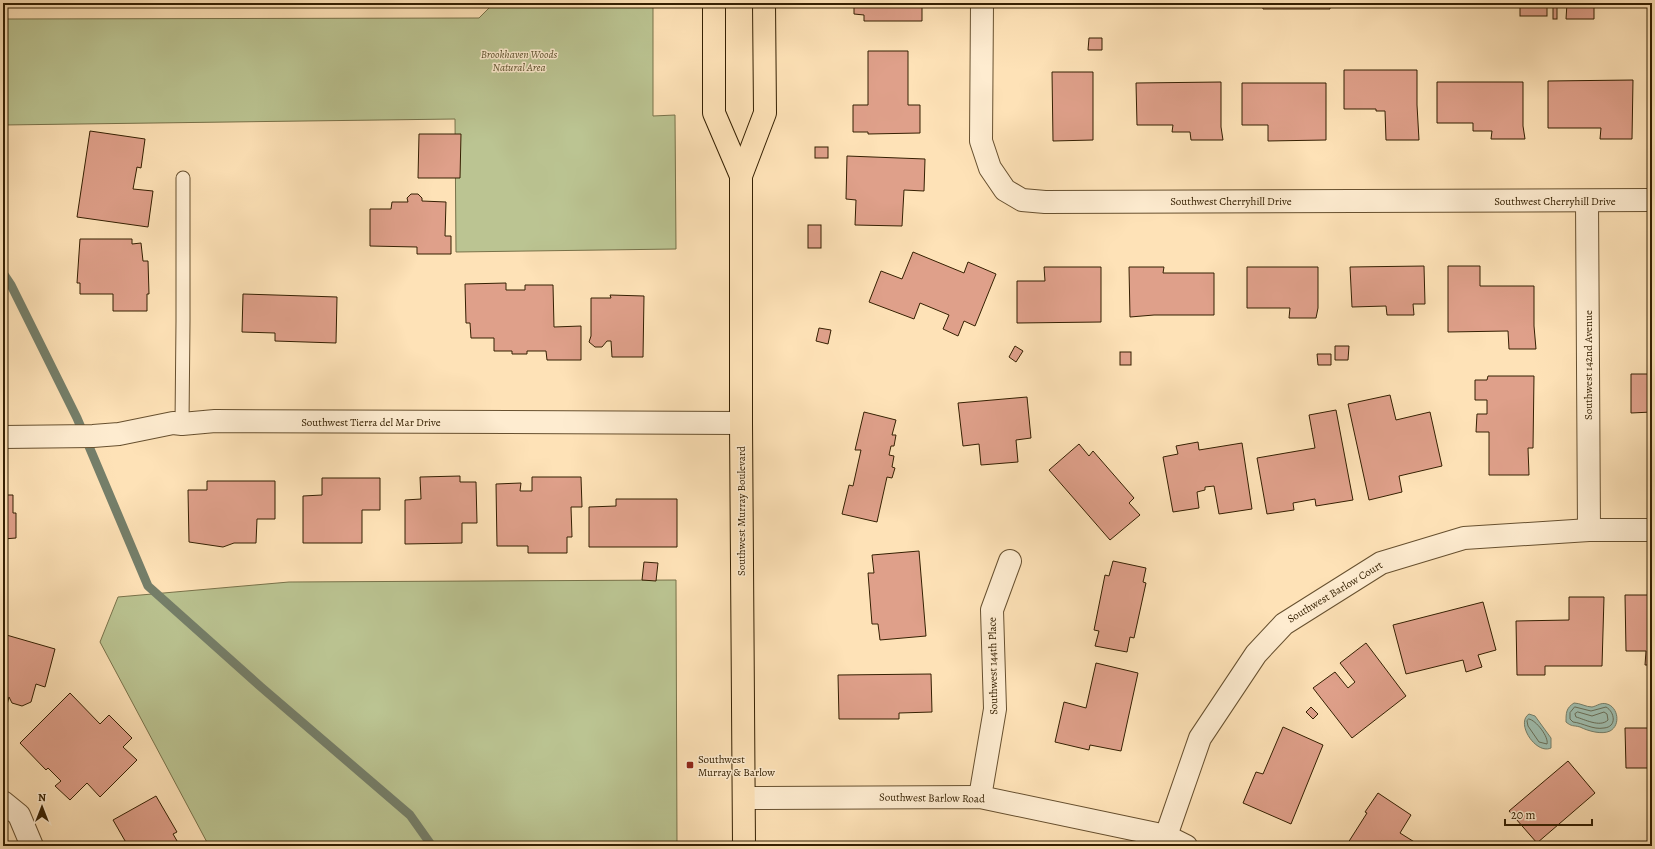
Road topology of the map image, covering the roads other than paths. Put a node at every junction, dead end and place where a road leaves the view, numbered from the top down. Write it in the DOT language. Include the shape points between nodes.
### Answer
graph roads {
  1 [pos="714,3"];
  2 [pos="764,3"];
  3 [pos="982,3"];
  4 [pos="741,176"];
  5 [pos="183,178"];
  6 [pos="1587,200"];
  7 [pos="1652,200"];
  8 [pos="741,423"];
  9 [pos="182,424"];
  10 [pos="3,437"];
  11 [pos="1589,530"];
  12 [pos="1652,530"];
  13 [pos="1010,561"];
  14 [pos="980,797"];
  15 [pos="744,798"];
  16 [pos="3,802"];
  17 [pos="1166,836"];
  18 [pos="32,846"];
  19 [pos="744,846"];
  20 [pos="1186,846"];
  1 -- 4 [label="main road, Southwest Murray Boulevard" via="714,113"];
  2 -- 4 [label="main road, Southwest Murray Boulevard" via="765,113"];
  3 -- 6 [label="street, Southwest Cherryhill Drive" via="981,141 990,168 1005,190 1022,200"];
  4 -- 8 [label="main road, Southwest Murray Boulevard"];
  5 -- 9 [label="lane"];
  6 -- 7 [label="street, Southwest Cherryhill Drive"];
  6 -- 11 [label="street, Southwest 142nd Avenue"];
  8 -- 9 [label="street, Southwest Tierra del Mar Drive" via="215,421"];
  8 -- 15 [label="main road, Southwest Murray Boulevard"];
  9 -- 10 [label="street, Southwest Tierra del Mar Drive" via="174,423 119,434 93,436"];
  11 -- 12 [label="street, Southwest Barlow Court"];
  11 -- 17 [label="street, Southwest Barlow Court" via="1464,538 1381,563 1284,624 1256,654 1200,738"];
  13 -- 14 [label="street, Southwest 144th Place" via="992,610 995,709"];
  14 -- 15 [label="street, Southwest Barlow Road"];
  14 -- 17 [label="street, Southwest Barlow Road"];
  15 -- 19 [label="main road, Southwest Murray Boulevard"];
  16 -- 18 [label="street" via="19,815"];
  17 -- 20 [label="street, Southwest Barlow Road"];
}
